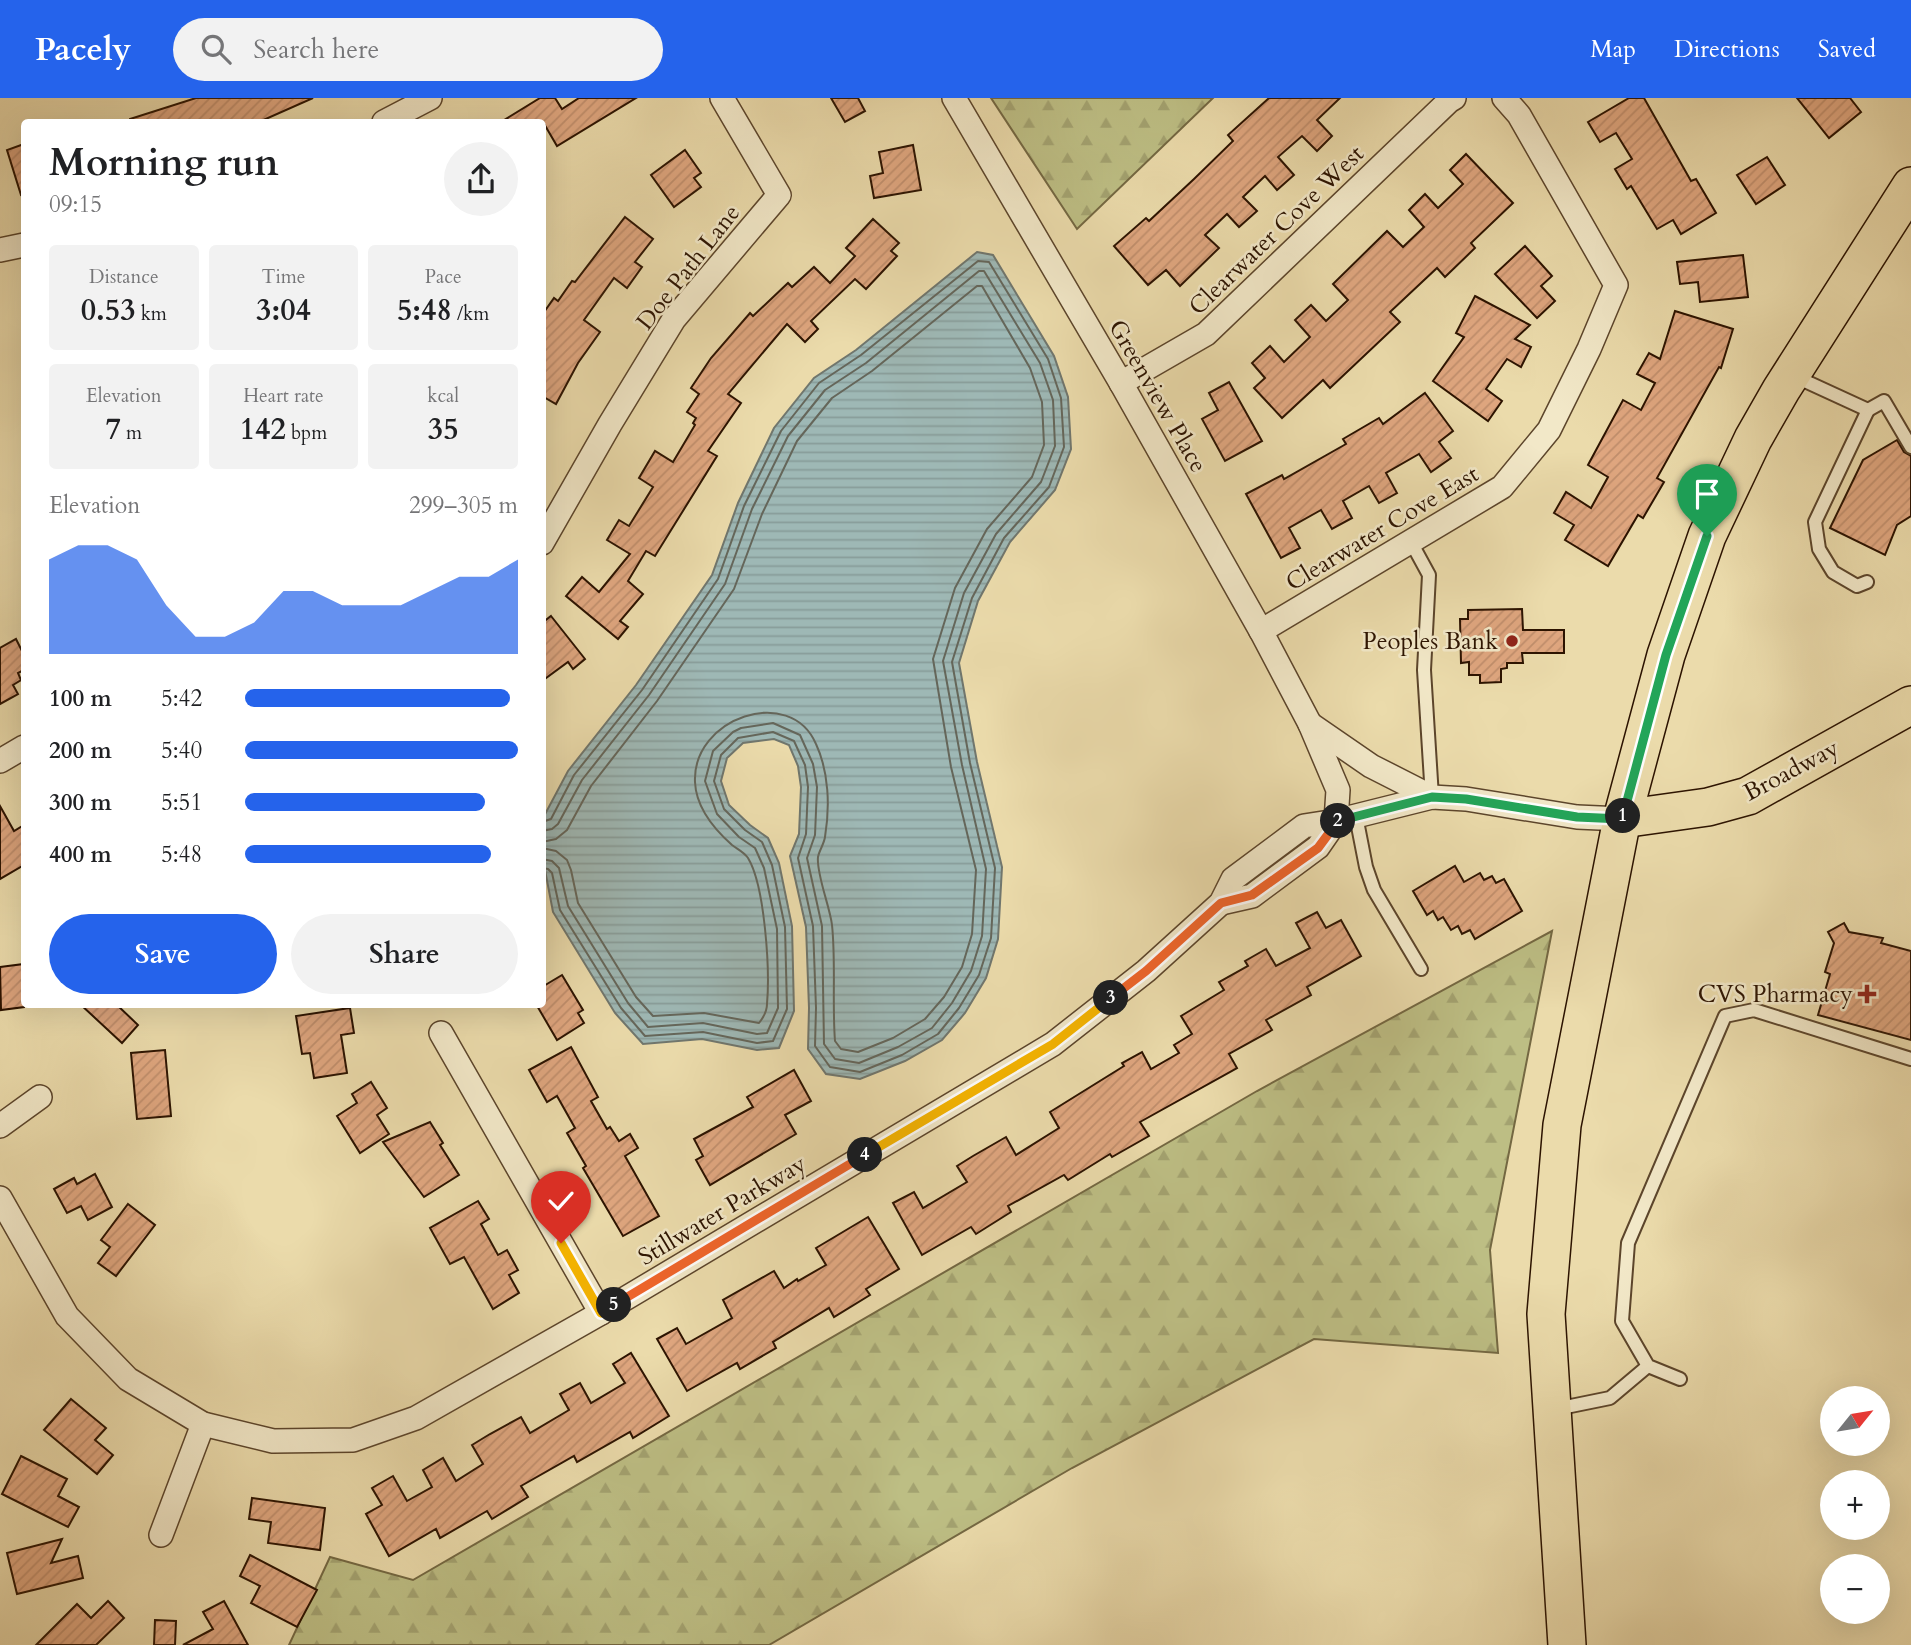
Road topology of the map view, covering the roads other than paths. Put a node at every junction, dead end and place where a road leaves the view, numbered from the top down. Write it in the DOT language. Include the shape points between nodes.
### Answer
graph roads {
  1 [pos="722,98"];
  2 [pos="954,98"];
  3 [pos="1454,98"];
  4 [pos="1504,98"];
  5 [pos="418,101"];
  6 [pos="389,119"];
  7 [pos="1911,186"];
  8 [pos="21,246"];
  9 [pos="0,250"];
  10 [pos="1790,374"];
  11 [pos="1121,383"];
  12 [pos="1868,410"];
  13 [pos="1911,418"];
  14 [pos="1908,439"];
  15 [pos="546,536"];
  16 [pos="1410,542"];
  17 [pos="1867,582"];
  18 [pos="1261,631"];
  19 [pos="1911,705"];
  20 [pos="1310,724"];
  21 [pos="21,749"];
  22 [pos="0,761"];
  23 [pos="1432,797"];
  24 [pos="1346,818"];
  25 [pos="1622,819"];
  26 [pos="1421,969"];
  27 [pos="441,1033"];
  28 [pos="1911,1059"];
  29 [pos="40,1097"];
  30 [pos="0,1126"];
  31 [pos="0,1198"];
  32 [pos="601,1313"];
  33 [pos="1648,1366"];
  34 [pos="1680,1379"];
  35 [pos="1552,1410"];
  36 [pos="203,1424"];
  37 [pos="161,1535"];
  38 [pos="1567,1645"];
  1 -- 15 [label="street, Doe Path Lane" via="779,195 674,319"];
  2 -- 11 [label="street, Greenview Place"];
  3 -- 11 [label="street, Clearwater Cove West" via="1206,334"];
  4 -- 16 [label="street, Clearwater Cove East" via="1519,115 1616,285 1549,430 1502,487"];
  5 -- 6 [label="street"];
  7 -- 10 [label="main road"];
  8 -- 9 [label="street"];
  10 -- 12 [label="lane"];
  10 -- 25 [label="main road" via="1707,536 1666,655"];
  11 -- 18 [label="street, Greenview Place"];
  12 -- 14 [label="lane" via="1884,401"];
  12 -- 17 [label="lane" via="1815,522 1819,549 1833,572 1857,586"];
  13 -- 14 [label="lane"];
  16 -- 18 [label="street, Clearwater Cove East"];
  16 -- 23 [label="lane" via="1429,575 1424,670"];
  18 -- 20 [label="street, Greenview Place"];
  19 -- 25 [label="main road, Broadway" via="1748,796 1708,807"];
  20 -- 23 [label="street, Greenview Place" via="1371,766"];
  20 -- 24 [label="street, Greenview Place"];
  21 -- 22 [label="street"];
  23 -- 24 [label="street"];
  23 -- 25 [label="street"];
  24 -- 26 [label="lane" via="1374,890"];
  24 -- 32 [label="street, Stillwater Parkway" via="1318,848 1252,895 1221,903 1146,971 1053,1044"];
  25 -- 35 [label="main road" via="1562,1125 1546,1314"];
  27 -- 32 [label="street"];
  28 -- 33 [label="lane" via="1754,1010 1726,1016 1628,1243 1622,1321"];
  29 -- 30 [label="street"];
  31 -- 36 [label="street, Stillwater Parkway" via="67,1316 128,1379"];
  32 -- 36 [label="street, Stillwater Parkway" via="416,1418 353,1440 273,1441"];
  33 -- 34 [label="lane"];
  33 -- 35 [label="lane" via="1610,1398"];
  35 -- 38 [label="main road"];
  36 -- 37 [label="street"];
}
